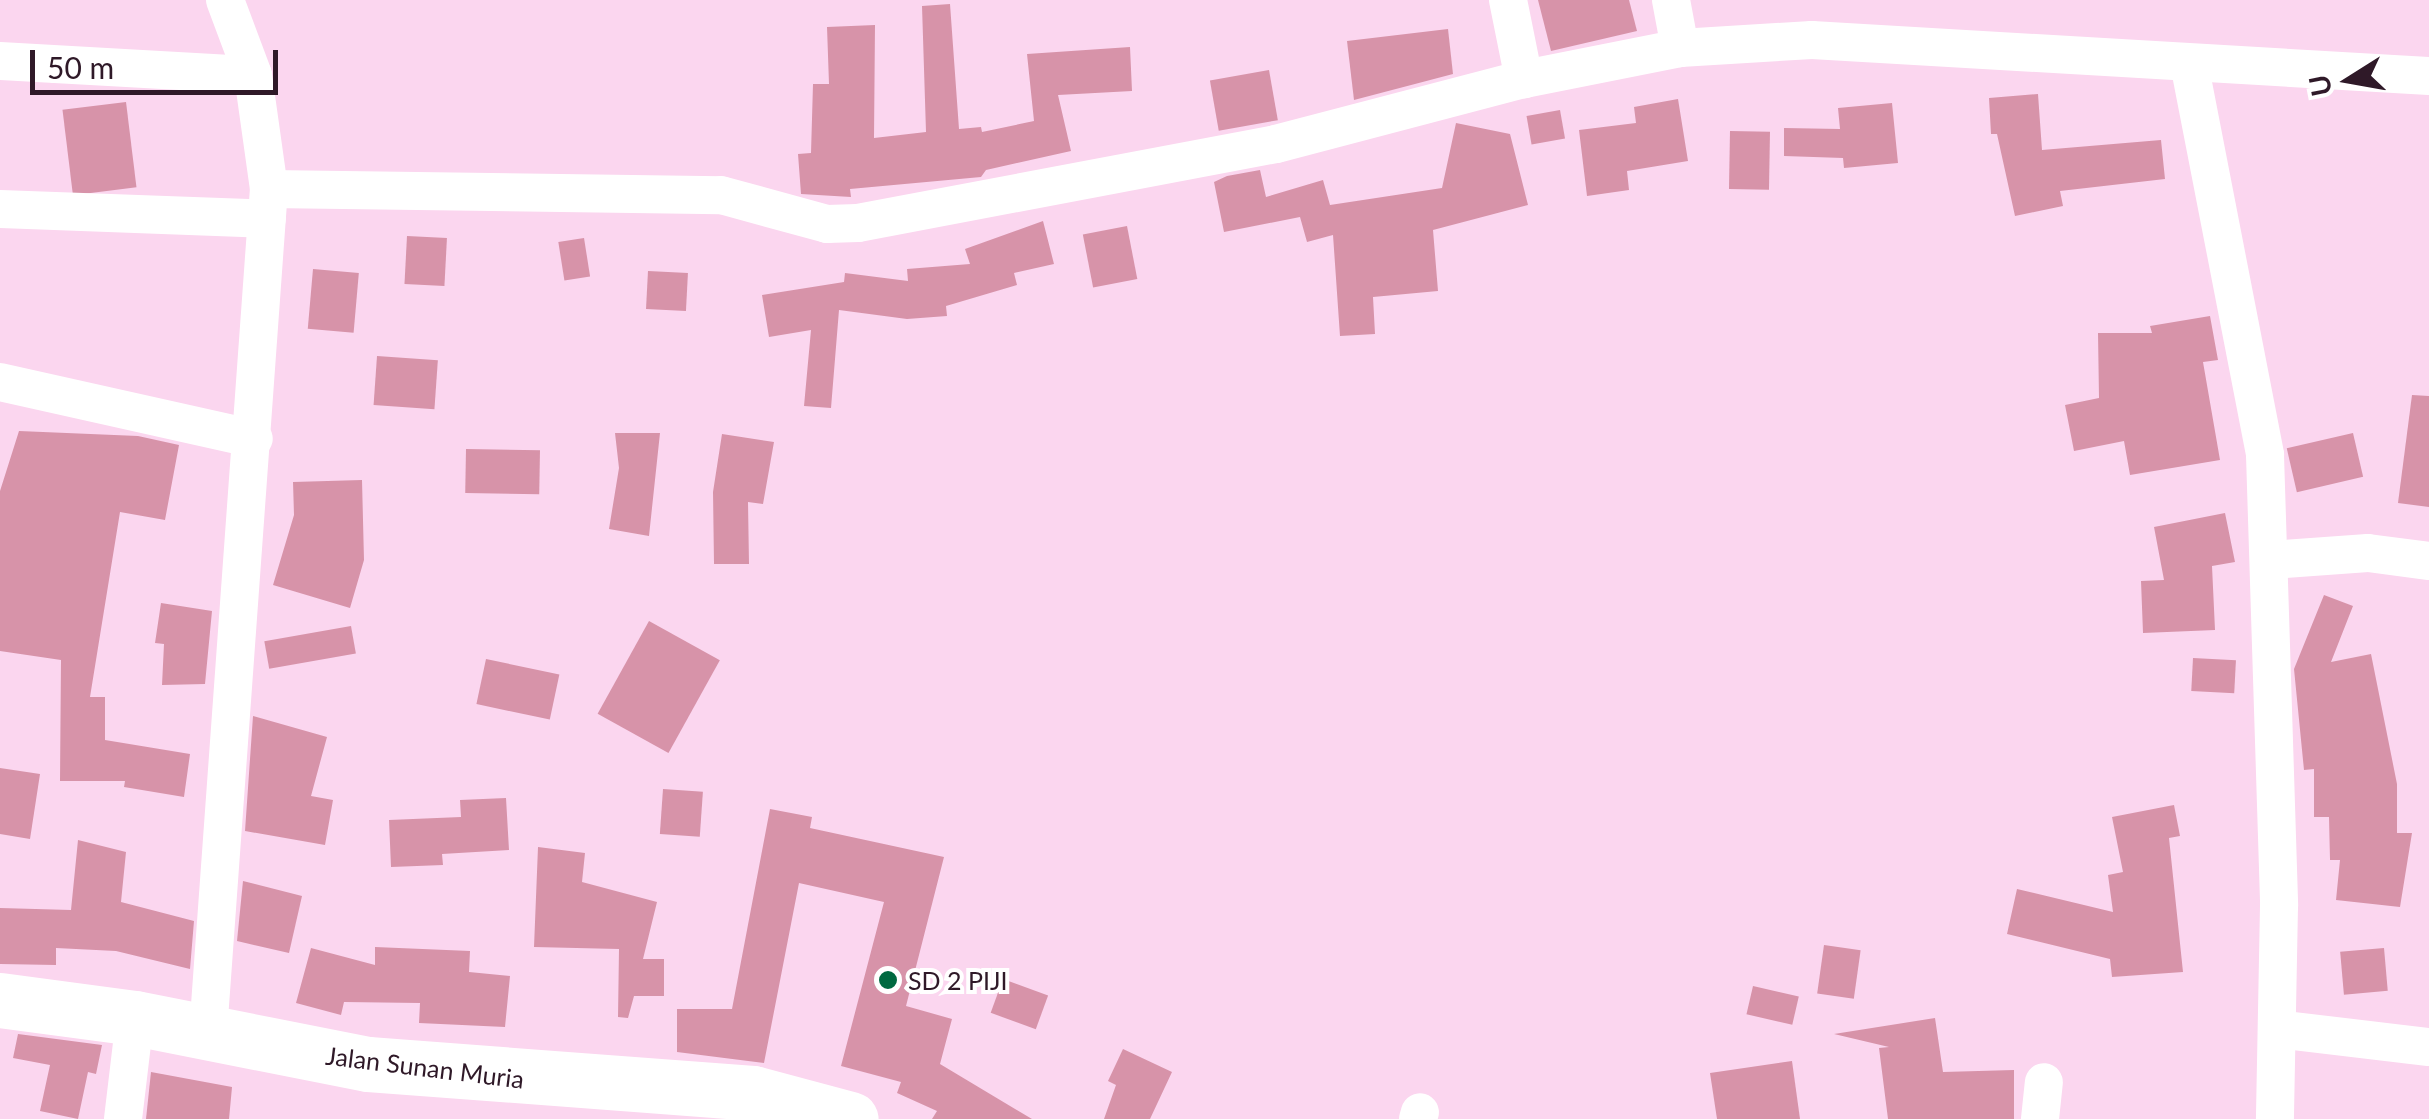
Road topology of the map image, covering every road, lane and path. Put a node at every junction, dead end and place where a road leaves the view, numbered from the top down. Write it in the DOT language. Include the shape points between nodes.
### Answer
graph roads {
  1 [pos="225,0"];
  2 [pos="1508,0"];
  3 [pos="1671,0"];
  4 [pos="1680,48"];
  5 [pos="0,62"];
  6 [pos="2188,63"];
  7 [pos="253,74"];
  8 [pos="2429,76"];
  9 [pos="1524,80"];
  10 [pos="268,204"];
  11 [pos="0,210"];
  12 [pos="0,382"];
  13 [pos="254,439"];
  14 [pos="2270,560"];
  15 [pos="2429,562"];
  16 [pos="0,1000"];
  17 [pos="135,1018"];
  18 [pos="2277,1029"];
  19 [pos="208,1033"];
  20 [pos="2429,1047"];
  21 [pos="123,1119"];
  22 [pos="851,1119"];
  23 [pos="2275,1119"];
  1 -- 7 [label="street"];
  2 -- 9 [label="street"];
  3 -- 4 [label="street"];
  4 -- 6 [label="street" via="1812,40"];
  4 -- 9 [label="street"];
  5 -- 7 [label="street"];
  6 -- 8 [label="street"];
  6 -- 14 [label="street" via="2265,455"];
  7 -- 10 [label="street"];
  9 -- 10 [label="street" via="1276,144 858,224 827,224 721,195"];
  10 -- 11 [label="street"];
  10 -- 13 [label="street"];
  12 -- 13 [label="street"];
  13 -- 19 [label="street"];
  14 -- 15 [label="street" via="2368,552"];
  14 -- 18 [label="street"];
  16 -- 17 [label="main road, Jalan Sunan Muria"];
  17 -- 19 [label="main road, Jalan Sunan Muria"];
  17 -- 21 [label="street"];
  18 -- 20 [label="street"];
  18 -- 23 [label="street"];
  19 -- 22 [label="main road, Jalan Sunan Muria" via="368,1064 753,1094"];
}
